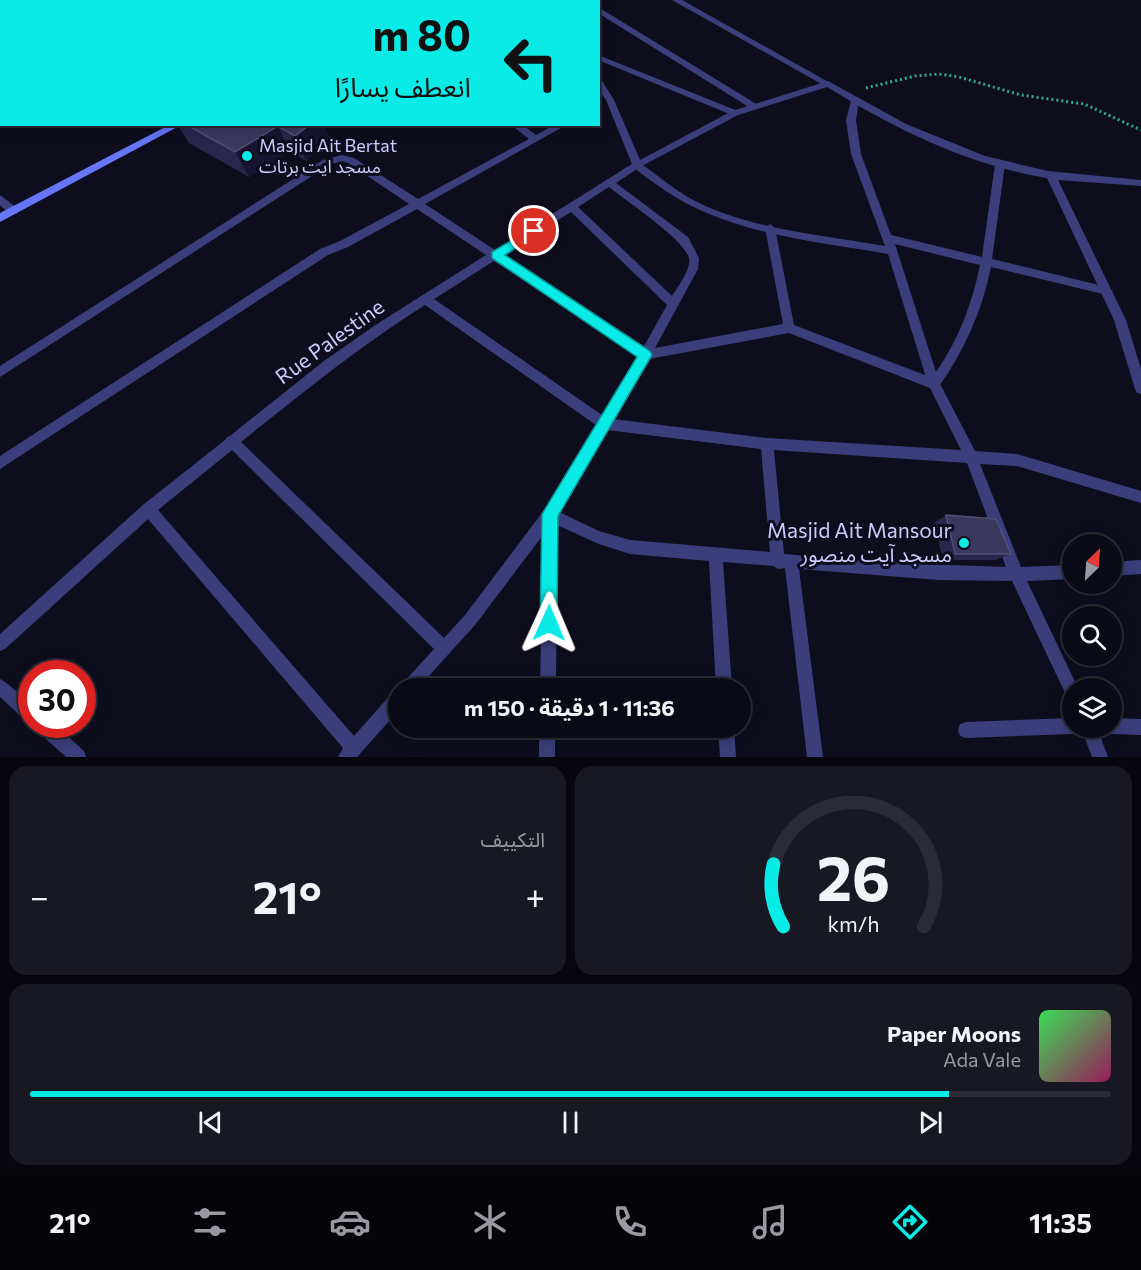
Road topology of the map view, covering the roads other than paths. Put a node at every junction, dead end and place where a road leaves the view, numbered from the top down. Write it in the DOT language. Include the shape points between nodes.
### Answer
graph roads {
  1 [pos="676,0"];
  2 [pos="600,10"];
  3 [pos="600,58"];
  4 [pos="828,84"];
  5 [pos="600,88"];
  6 [pos="850,98"];
  7 [pos="604,103"];
  8 [pos="755,106"];
  9 [pos="735,113"];
  10 [pos="172,126"];
  11 [pos="517,126"];
  12 [pos="560,126"];
  13 [pos="536,140"];
  14 [pos="1000,164"];
  15 [pos="637,165"];
  16 [pos="1050,174"];
  17 [pos="609,182"];
  18 [pos="1141,183"];
  19 [pos="0,200"];
  20 [pos="420,204"];
  21 [pos="572,207"];
  22 [pos="13,211"];
  23 [pos="0,218"];
  24 [pos="770,228"];
  25 [pos="887,237"];
  26 [pos="891,251"];
  27 [pos="496,255"];
  28 [pos="988,261"];
  29 [pos="1107,291"];
  30 [pos="426,300"];
  31 [pos="674,304"];
  32 [pos="789,328"];
  33 [pos="645,355"];
  34 [pos="0,372"];
  35 [pos="934,384"];
  36 [pos="1141,389"];
  37 [pos="605,424"];
  38 [pos="231,441"];
  39 [pos="767,444"];
  40 [pos="972,459"];
  41 [pos="0,463"];
  42 [pos="1141,497"];
  43 [pos="149,509"];
  44 [pos="550,514"];
  45 [pos="716,554"];
  46 [pos="785,562"];
  47 [pos="1141,567"];
  48 [pos="1122,568"];
  49 [pos="1062,573"];
  50 [pos="1017,576"];
  51 [pos="0,644"];
  52 [pos="444,648"];
  53 [pos="417,678"];
  54 [pos="548,678"];
  55 [pos="723,678"];
  56 [pos="1065,678"];
  57 [pos="0,687"];
  58 [pos="18,703"];
  59 [pos="388,710"];
  60 [pos="1062,726"];
  61 [pos="1122,726"];
  62 [pos="1141,727"];
  63 [pos="966,730"];
  64 [pos="57,738"];
  65 [pos="547,738"];
  66 [pos="727,738"];
  67 [pos="1093,738"];
  68 [pos="350,753"];
  69 [pos="78,757"];
  70 [pos="547,757"];
  71 [pos="728,757"];
  72 [pos="815,757"];
  73 [pos="1100,757"];
  1 -- 4 [label="street"];
  2 -- 8 [label="street"];
  3 -- 9 [label="street"];
  4 -- 6 [label="street"];
  4 -- 8 [label="street, Rue Palestine"];
  5 -- 7 [label="street"];
  6 -- 14 [label="street" via="938,142"];
  6 -- 25 [label="street" via="852,138"];
  7 -- 15 [label="street"];
  8 -- 9 [label="street, Rue Palestine"];
  9 -- 15 [label="street, Rue Palestine"];
  10 -- 22 [label="street"];
  11 -- 13 [label="street"];
  12 -- 13 [label="street"];
  13 -- 20 [label="street"];
  14 -- 16 [label="street"];
  14 -- 28 [label="street"];
  15 -- 17 [label="street, Rue Palestine"];
  15 -- 24 [label="street" via="700,207"];
  16 -- 18 [label="street"];
  16 -- 29 [label="street"];
  17 -- 21 [label="street, Rue Palestine"];
  17 -- 31 [label="street" via="691,248 693,269"];
  19 -- 22 [label="street"];
  20 -- 27 [label="street"];
  20 -- 34 [label="street" via="361,165 332,159"];
  20 -- 41 [label="street" via="324,252"];
  21 -- 27 [label="street, Rue Palestine"];
  21 -- 31 [label="street"];
  22 -- 23 [label="street"];
  24 -- 26 [label="street"];
  24 -- 32 [label="street"];
  25 -- 26 [label="street"];
  25 -- 28 [label="street"];
  26 -- 35 [label="street"];
  27 -- 30 [label="street, Rue Palestine"];
  27 -- 33 [label="street"];
  28 -- 29 [label="street"];
  28 -- 35 [label="street" via="973,321"];
  29 -- 36 [label="street"];
  30 -- 37 [label="street"];
  30 -- 38 [label="street, Rue Palestine" via="328,365"];
  31 -- 33 [label="street"];
  32 -- 33 [label="street"];
  32 -- 35 [label="street"];
  33 -- 37 [label="street"];
  35 -- 40 [label="street"];
  37 -- 39 [label="street"];
  37 -- 44 [label="street"];
  38 -- 43 [label="street, Rue Palestine"];
  38 -- 52 [label="street"];
  39 -- 40 [label="street"];
  39 -- 46 [label="street"];
  40 -- 42 [label="street" via="1017,460"];
  40 -- 50 [label="street"];
  43 -- 51 [label="street, Rue Palestine"];
  43 -- 68 [label="street"];
  44 -- 45 [label="street" via="592,536 629,547"];
  44 -- 52 [label="street" via="470,620"];
  44 -- 54 [label="street"];
  45 -- 46 [label="street"];
  45 -- 55 [label="street"];
  46 -- 50 [label="street"];
  46 -- 72 [label="street"];
  47 -- 48 [label="street"];
  49 -- 50 [label="street"];
  50 -- 56 [label="street"];
  52 -- 53 [label="street"];
  57 -- 58 [label="street"];
  59 -- 68 [label="street"];
  60 -- 63 [label="street"];
  61 -- 62 [label="street"];
  64 -- 69 [label="street"];
  65 -- 70 [label="street"];
  66 -- 71 [label="street"];
  67 -- 73 [label="street"];
}
